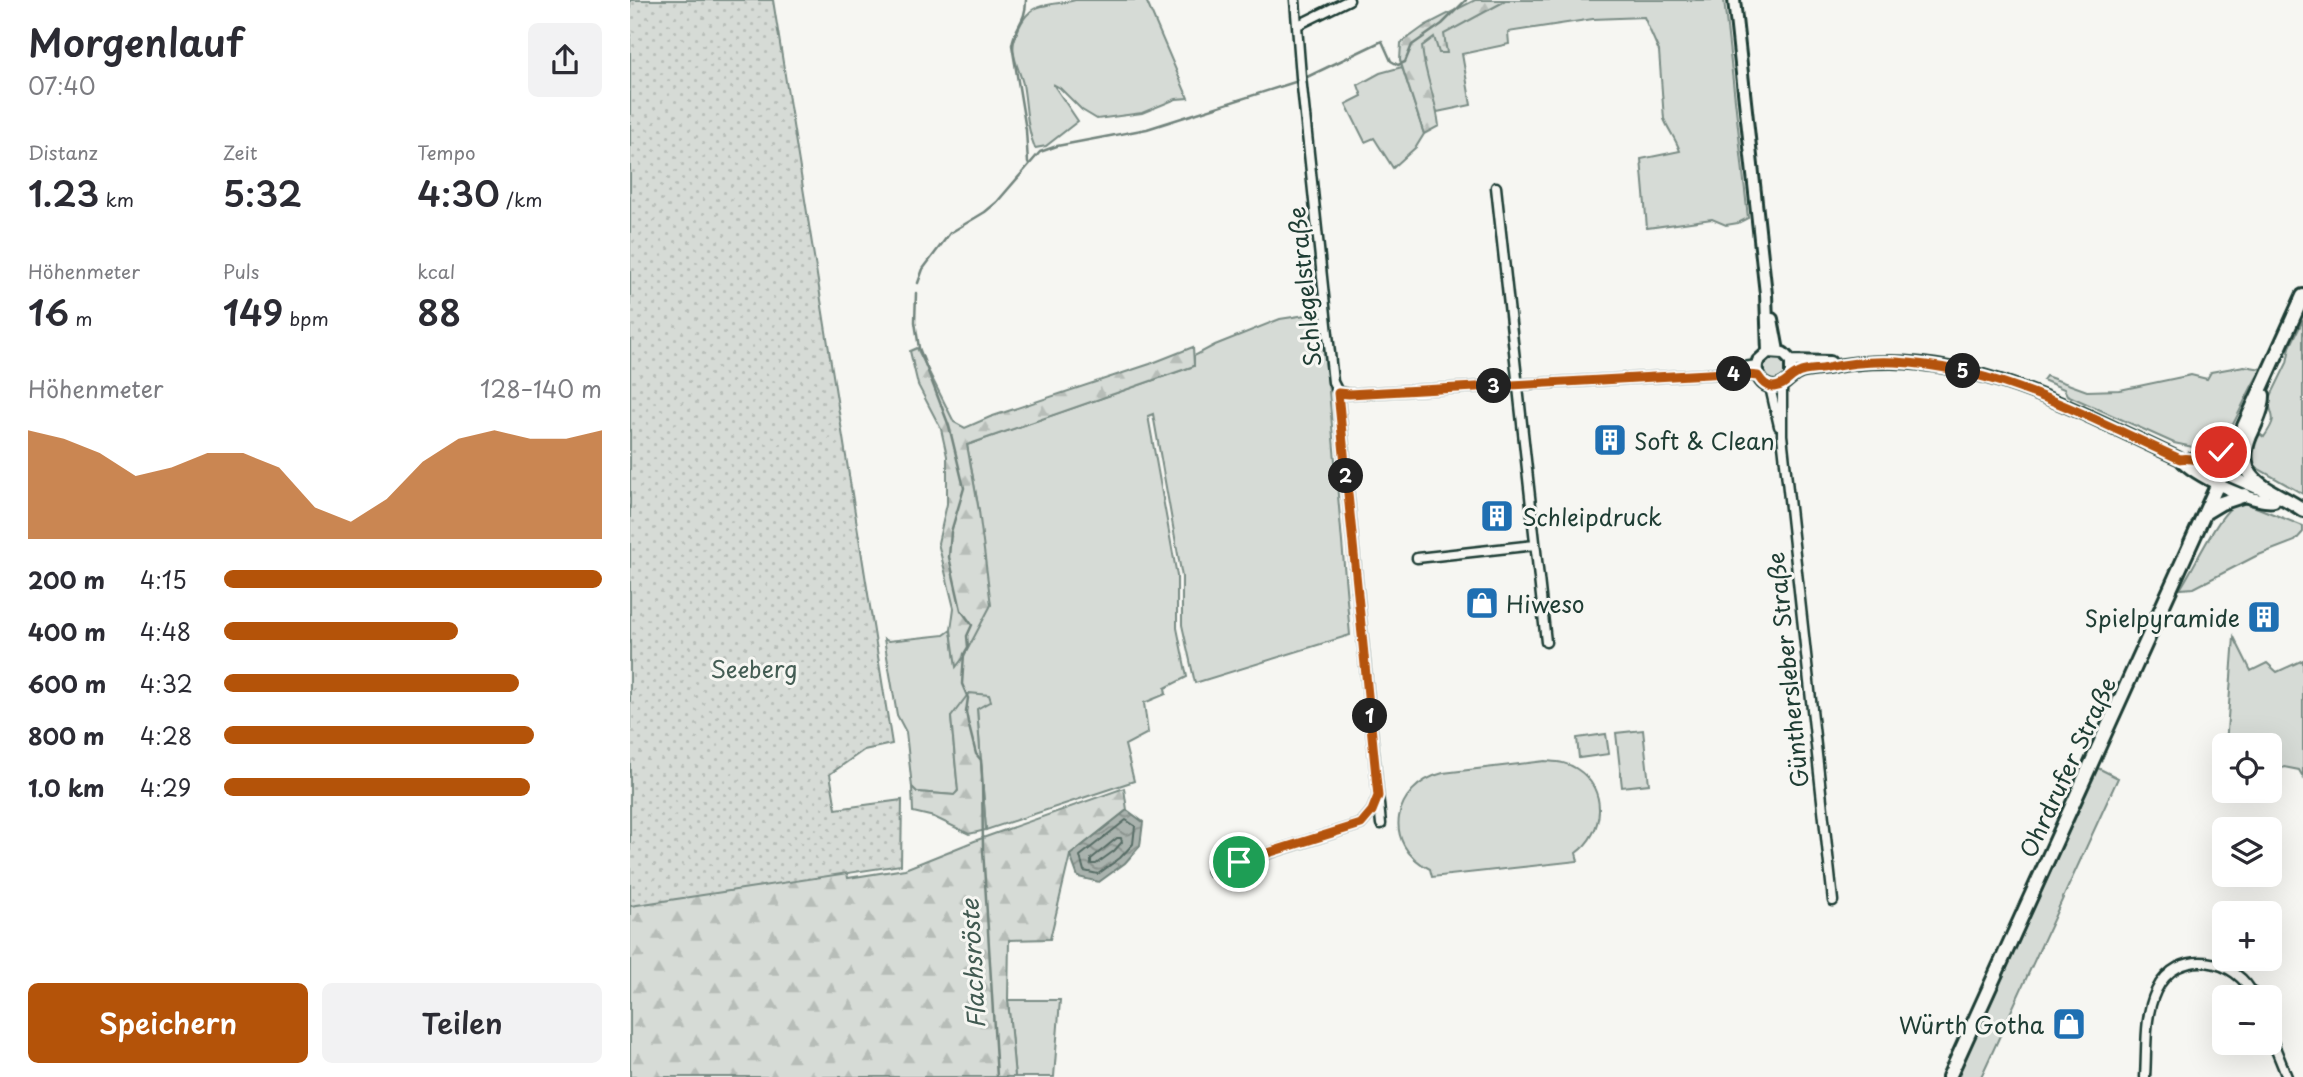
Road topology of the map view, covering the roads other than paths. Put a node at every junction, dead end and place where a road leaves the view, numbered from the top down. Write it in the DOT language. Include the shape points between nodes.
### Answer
graph roads {
  1 [pos="1295,0"];
  2 [pos="1349,0"];
  3 [pos="1734,0"];
  4 [pos="1298,25"];
  5 [pos="1496,187"];
  6 [pos="2303,296"];
  7 [pos="1773,351"];
  8 [pos="1791,361"];
  9 [pos="1839,365"];
  10 [pos="1757,370"];
  11 [pos="1791,376"];
  12 [pos="1518,385"];
  13 [pos="1776,386"];
  14 [pos="2262,387"];
  15 [pos="1338,393"];
  16 [pos="2236,442"];
  17 [pos="2180,459"];
  18 [pos="2195,461"];
  19 [pos="2221,478"];
  20 [pos="2245,495"];
  21 [pos="2274,500"];
  22 [pos="2303,510"];
  23 [pos="2206,512"];
  24 [pos="2303,516"];
  25 [pos="1535,545"];
  26 [pos="1417,558"];
  27 [pos="1546,642"];
  28 [pos="1378,796"];
  29 [pos="1381,824"];
  30 [pos="1212,871"];
  31 [pos="1833,901"];
  32 [pos="2247,985"];
  33 [pos="2278,1055"];
  34 [pos="1949,1077"];
  35 [pos="2145,1077"];
  36 [pos="2287,1077"];
  1 -- 4 [label="street, Schlegelstraße"];
  2 -- 4 [label="street"];
  3 -- 7 [label="main road"];
  4 -- 15 [label="street, Schlegelstraße" via="1333,382"];
  5 -- 12 [label="street"];
  6 -- 14 [label="main road"];
  7 -- 8 [label="main road"];
  7 -- 10 [label="main road" via="1761,357"];
  8 -- 9 [label="main road"];
  8 -- 11 [label="main road"];
  9 -- 11 [label="main road"];
  9 -- 17 [label="main road" via="1905,363 1987,377 2034,392"];
  10 -- 12 [label="street"];
  10 -- 13 [label="main road" via="1765,384"];
  11 -- 13 [label="main road"];
  12 -- 15 [label="street"];
  12 -- 25 [label="street"];
  13 -- 31 [label="street, Günthersleber Straße"];
  14 -- 16 [label="main road, Ohrdrufer Straße"];
  14 -- 22 [label="main road" via="2262,407 2245,453 2248,472 2259,484"];
  15 -- 28 [label="street, Schlegelstraße"];
  16 -- 18 [label="main road" via="2217,455"];
  16 -- 19 [label="main road, Ohrdrufer Straße"];
  17 -- 18 [label="main road"];
  17 -- 19 [label="main road" via="2186,467"];
  18 -- 19 [label="main road"];
  19 -- 20 [label="main road"];
  19 -- 21 [label="main road" via="2269,494"];
  19 -- 23 [label="main road, Ohrdrufer Straße"];
  20 -- 21 [label="main road" via="2266,503"];
  20 -- 23 [label="main road"];
  21 -- 24 [label="main road"];
  23 -- 34 [label="main road, Ohrdrufer Straße"];
  25 -- 26 [label="street"];
  25 -- 27 [label="street"];
  28 -- 29 [label="street, Schlegelstraße"];
  28 -- 30 [label="street" via="1361,824"];
  32 -- 35 [label="street" via="2224,966 2206,961 2185,964 2169,974 2157,989 2150,1011"];
  33 -- 36 [label="street"];
}
